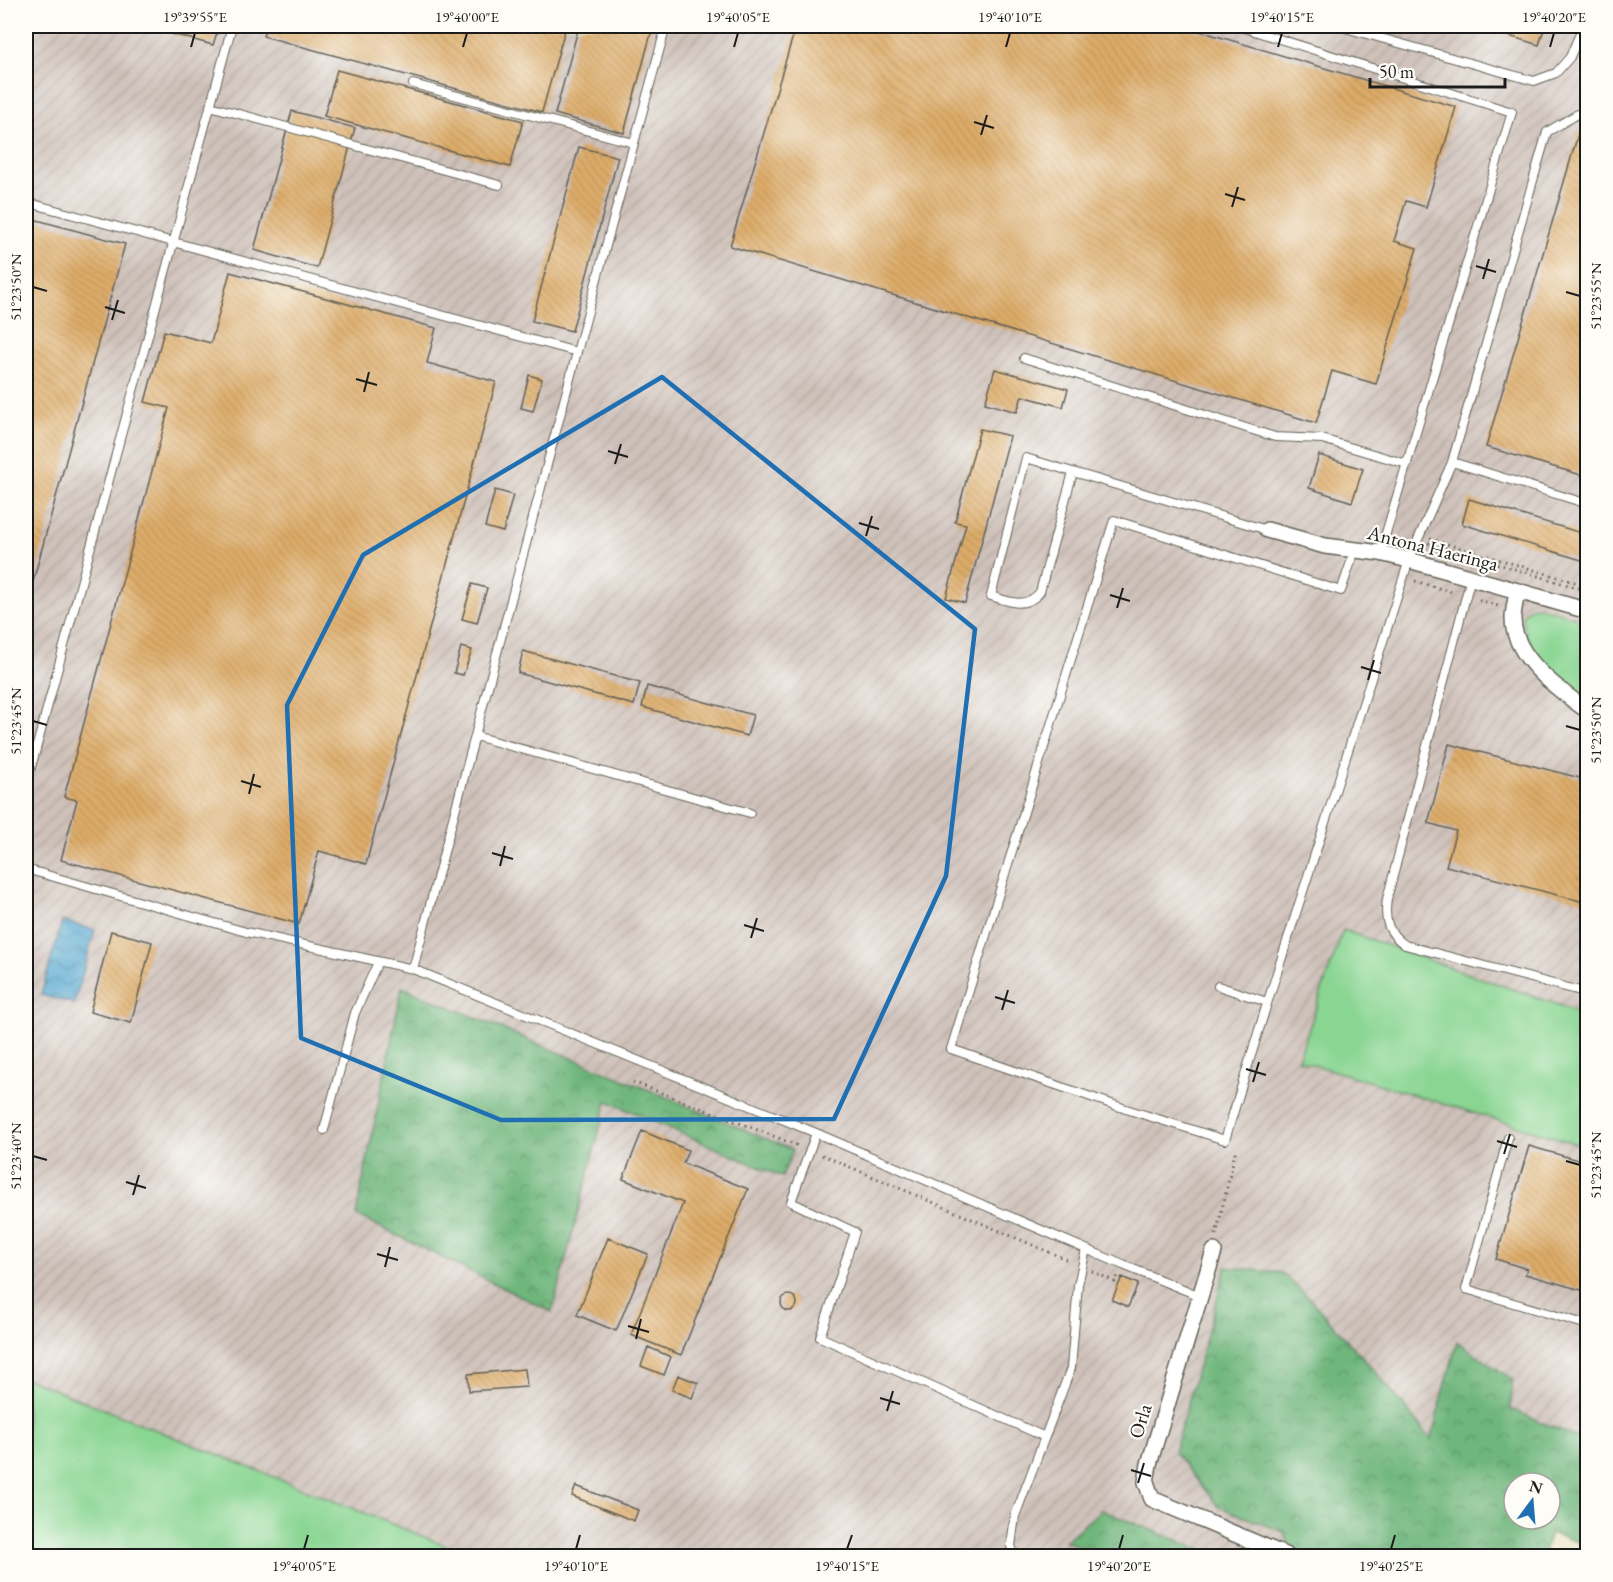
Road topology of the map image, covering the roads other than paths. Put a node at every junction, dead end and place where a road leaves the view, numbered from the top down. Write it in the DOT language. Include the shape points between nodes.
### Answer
graph roads {
  1 [pos="232,26"];
  2 [pos="666,26"];
  3 [pos="1238,26"];
  4 [pos="1338,26"];
  5 [pos="1583,26"];
  6 [pos="413,84"];
  7 [pos="210,106"];
  8 [pos="1587,108"];
  9 [pos="634,144"];
  10 [pos="499,185"];
  11 [pos="26,202"];
  12 [pos="173,242"];
  13 [pos="577,351"];
  14 [pos="1024,358"];
  15 [pos="1452,462"];
  16 [pos="1407,464"];
  17 [pos="1073,472"];
  18 [pos="1587,504"];
  19 [pos="1267,530"];
  20 [pos="1355,550"];
  21 [pos="1380,553"];
  22 [pos="1409,560"];
  23 [pos="1471,577"];
  24 [pos="1517,591"];
  25 [pos="1587,611"];
  26 [pos="1587,711"];
  27 [pos="475,736"];
  28 [pos="26,786"];
  29 [pos="750,813"];
  30 [pos="26,869"];
  31 [pos="378,962"];
  32 [pos="413,969"];
  33 [pos="1218,986"];
  34 [pos="1587,993"];
  35 [pos="1267,1002"];
  36 [pos="324,1130"];
  37 [pos="816,1132"];
  38 [pos="1508,1138"];
  39 [pos="1086,1249"];
  40 [pos="1214,1251"];
  41 [pos="1200,1296"];
  42 [pos="1587,1325"];
  43 [pos="1045,1437"];
  44 [pos="1015,1557"];
  45 [pos="1287,1557"];
  1 -- 7 [label="lane"];
  2 -- 9 [label="lane"];
  3 -- 16 [label="lane" via="1512,112"];
  4 -- 5 [label="lane" via="1534,81 1556,73 1570,57"];
  6 -- 9 [label="lane"];
  7 -- 10 [label="lane"];
  7 -- 12 [label="lane"];
  8 -- 15 [label="lane" via="1547,132"];
  9 -- 13 [label="lane"];
  11 -- 12 [label="lane"];
  12 -- 13 [label="lane"];
  12 -- 28 [label="lane"];
  13 -- 27 [label="lane"];
  14 -- 16 [label="lane" via="1275,436 1322,439"];
  15 -- 18 [label="lane"];
  15 -- 22 [label="lane"];
  16 -- 21 [label="lane"];
  17 -- 17 [label="lane" via="1026,458 992,596 1023,603 1035,599 1040,592"];
  17 -- 19 [label="lane"];
  19 -- 20 [label="street, Antona Haeringa"];
  20 -- 21 [label="street, Antona Haeringa"];
  20 -- 35 [label="lane" via="1341,591 1114,520 951,1049 1225,1140"];
  21 -- 22 [label="street, Antona Haeringa"];
  22 -- 23 [label="street, Antona Haeringa"];
  22 -- 35 [label="lane"];
  23 -- 24 [label="street, Antona Haeringa"];
  23 -- 34 [label="lane" via="1387,899 1386,921 1390,931 1405,945"];
  24 -- 25 [label="street, Antona Haeringa"];
  24 -- 26 [label="street" via="1513,619 1526,654 1538,670"];
  27 -- 29 [label="lane"];
  27 -- 32 [label="lane"];
  30 -- 31 [label="lane" via="246,932"];
  31 -- 32 [label="lane"];
  31 -- 36 [label="lane" via="355,1013"];
  32 -- 37 [label="lane"];
  33 -- 35 [label="lane"];
  37 -- 39 [label="lane"];
  37 -- 43 [label="lane" via="791,1202 855,1232 820,1337"];
  38 -- 42 [label="lane" via="1466,1289"];
  39 -- 41 [label="lane"];
  39 -- 43 [label="lane" via="1071,1368"];
  40 -- 41 [label="street, Orla"];
  41 -- 45 [label="street, Orla" via="1146,1482 1152,1499"];
  43 -- 44 [label="lane" via="1016,1516 1011,1546"];
}
